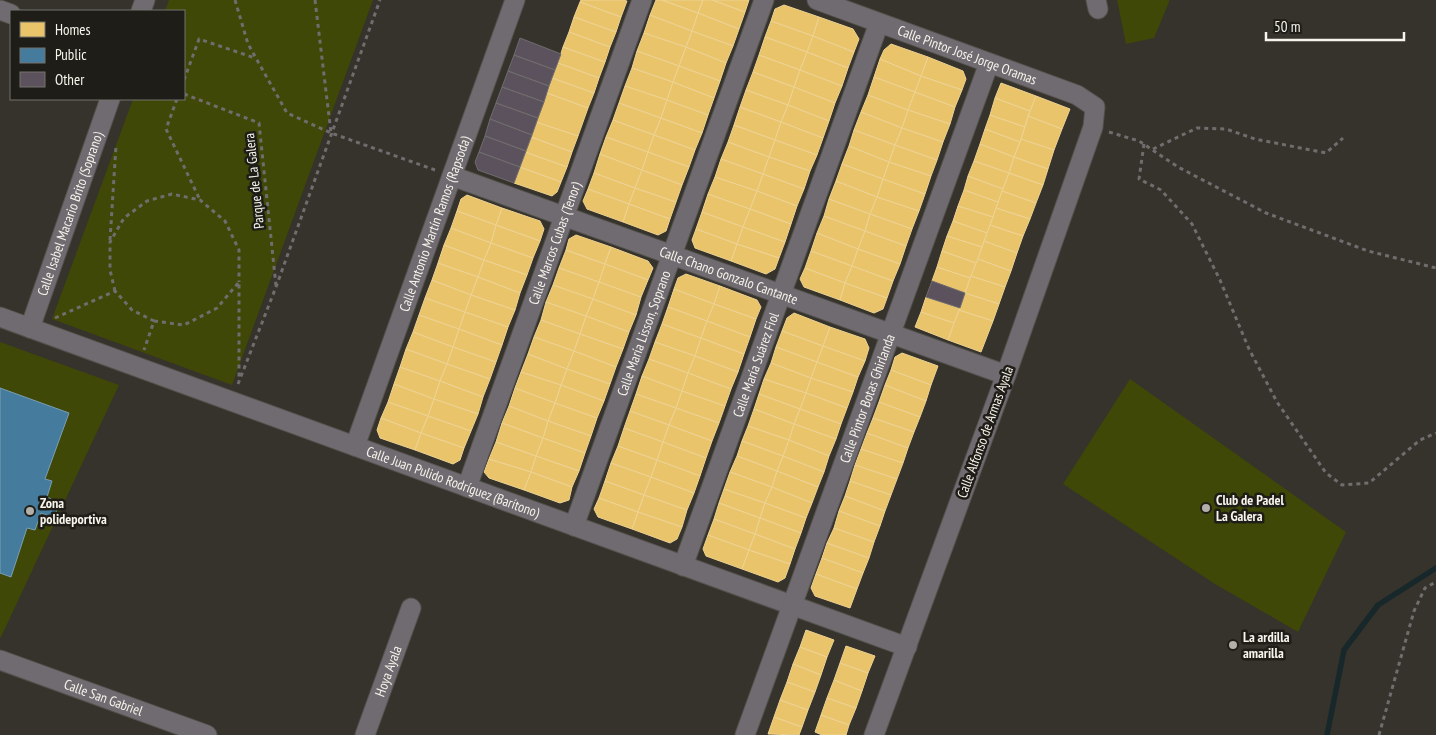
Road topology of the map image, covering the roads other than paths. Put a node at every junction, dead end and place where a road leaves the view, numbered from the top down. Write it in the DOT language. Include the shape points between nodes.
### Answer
graph roads {
  1 [pos="515,0"];
  2 [pos="642,0"];
  3 [pos="764,0"];
  4 [pos="817,0"];
  5 [pos="879,23"];
  6 [pos="989,63"];
  7 [pos="110,100"];
  8 [pos="1094,128"];
  9 [pos="452,176"];
  10 [pos="564,216"];
  11 [pos="672,255"];
  12 [pos="781,295"];
  13 [pos="0,317"];
  14 [pos="30,328"];
  15 [pos="890,334"];
  16 [pos="1006,375"];
  17 [pos="355,446"];
  18 [pos="467,487"];
  19 [pos="574,526"];
  20 [pos="683,566"];
  21 [pos="792,605"];
  22 [pos="411,608"];
  23 [pos="907,647"];
  24 [pos="0,660"];
  25 [pos="206,735"];
  26 [pos="364,735"];
  27 [pos="745,735"];
  28 [pos="874,735"];
  1 -- 9 [label="street, Calle Antonio Martín Ramos (Rapsoda)"];
  2 -- 10 [label="street, Calle Marcos Cubas (Tenor)"];
  3 -- 11 [label="street, Calle María Lisson, Soprano"];
  4 -- 5 [label="street, Calle Pintor José Jorge Oramas"];
  5 -- 6 [label="street, Calle Pintor José Jorge Oramas"];
  5 -- 12 [label="street, Calle María Suárez Fiol"];
  6 -- 8 [label="street, Calle Pintor José Jorge Oramas" via="1076,95 1095,107"];
  6 -- 15 [label="street, Calle Pintor Botas Ghirlanda"];
  7 -- 14 [label="street, Calle Isabel Macario Brito (Soprano)"];
  8 -- 16 [label="street, Calle Alfonso de Armas Ayala"];
  9 -- 10 [label="street, Calle Chano Gonzalo Cantante"];
  9 -- 17 [label="street, Calle Antonio Martín Ramos (Rapsoda)"];
  10 -- 11 [label="street, Calle Chano Gonzalo Cantante"];
  10 -- 18 [label="street, Calle Marcos Cubas (Tenor)"];
  11 -- 12 [label="street, Calle Chano Gonzalo Cantante"];
  11 -- 19 [label="street, Calle María Lisson, Soprano"];
  12 -- 15 [label="street, Calle Chano Gonzalo Cantante"];
  12 -- 20 [label="street, Calle María Suárez Fiol"];
  13 -- 14 [label="street, Calle Juan Pulido Rodríguez (Barítono)"];
  14 -- 17 [label="street, Calle Juan Pulido Rodríguez (Barítono)"];
  15 -- 16 [label="street, Calle Chano Gonzalo Cantante"];
  15 -- 21 [label="street, Calle Pintor Botas Ghirlanda"];
  16 -- 23 [label="street, Calle Alfonso de Armas Ayala"];
  17 -- 18 [label="street, Calle Juan Pulido Rodríguez (Barítono)"];
  18 -- 19 [label="street, Calle Juan Pulido Rodríguez (Barítono)"];
  19 -- 20 [label="street, Calle Juan Pulido Rodríguez (Barítono)"];
  20 -- 21 [label="street, Calle Juan Pulido Rodríguez (Barítono)"];
  21 -- 23 [label="street, Calle Juan Pulido Rodríguez (Barítono)"];
  21 -- 27 [label="street, Calle Pintor Botas Ghirlanda"];
  22 -- 26 [label="street, Hoya Ayala"];
  23 -- 28 [label="street, Calle Alfonso de Armas Ayala"];
  24 -- 25 [label="street, Calle San Gabriel"];
}
